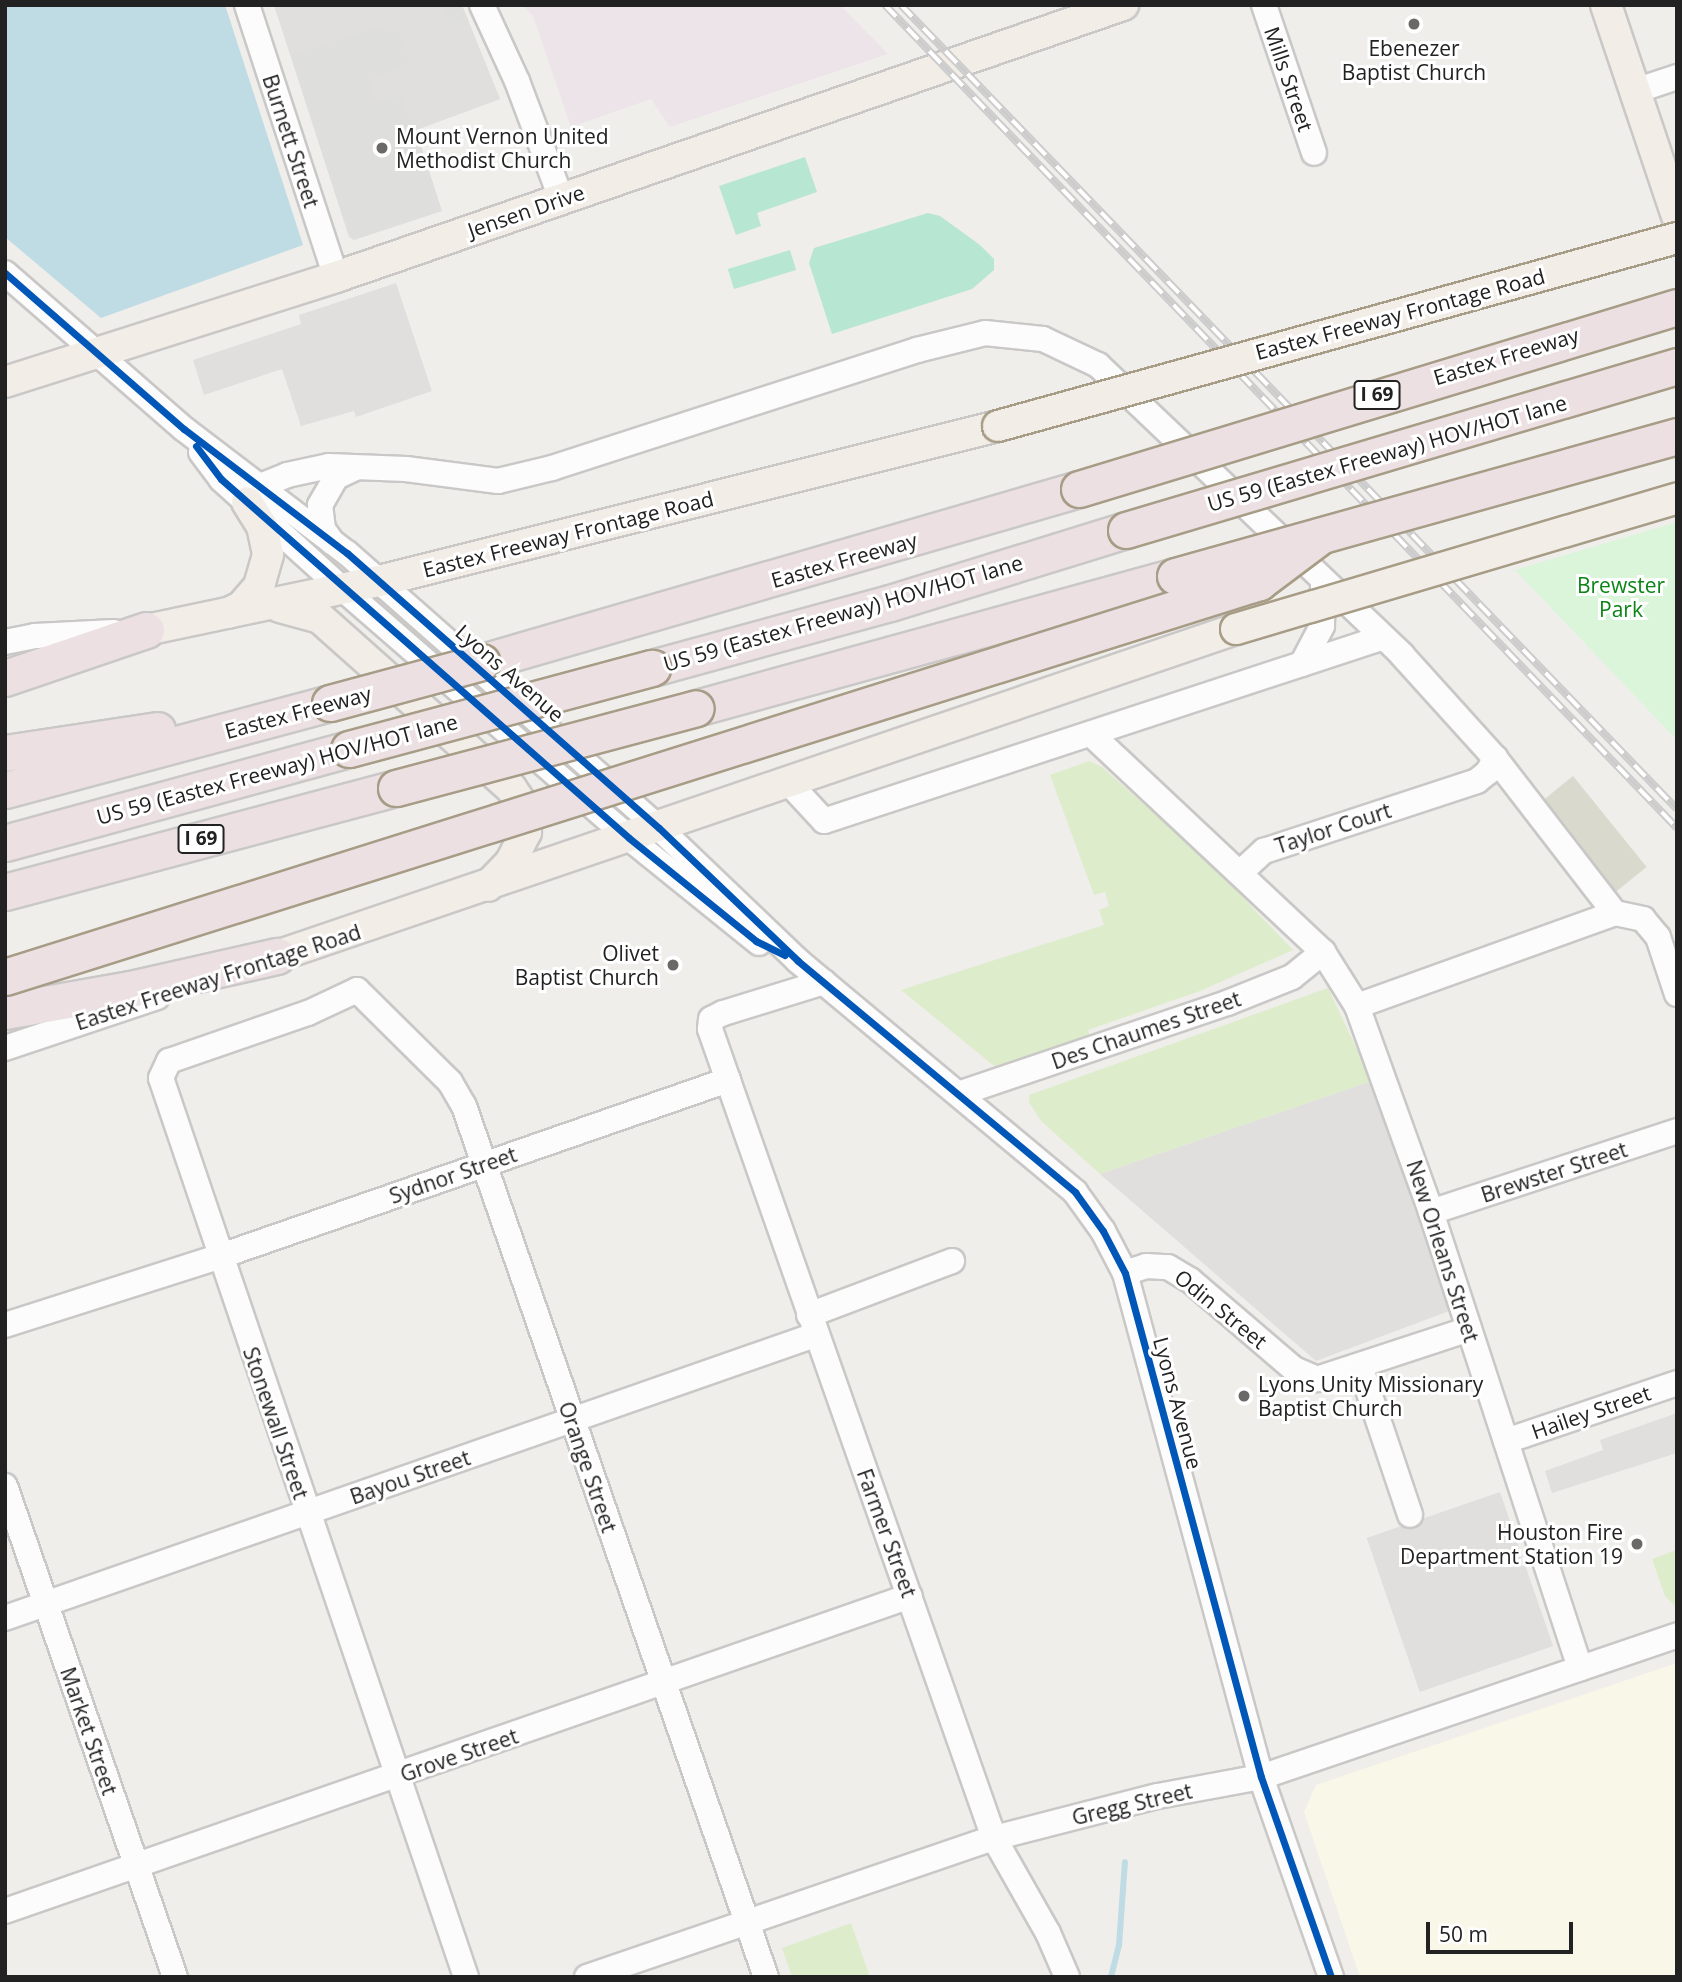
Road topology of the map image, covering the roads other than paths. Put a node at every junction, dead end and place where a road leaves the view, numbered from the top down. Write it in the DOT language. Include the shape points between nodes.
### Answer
graph roads {
  1 [pos="247,5"];
  2 [pos="482,5"];
  3 [pos="1123,5"];
  4 [pos="1264,5"];
  5 [pos="1606,5"];
  6 [pos="1677,77"];
  7 [pos="1635,91"];
  8 [pos="1314,153"];
  9 [pos="561,198"];
  10 [pos="1675,208"];
  11 [pos="1677,238"];
  12 [pos="5,273"];
  13 [pos="336,277"];
  14 [pos="1677,307"];
  15 [pos="100,352"];
  16 [pos="1677,366"];
  17 [pos="5,382"];
  18 [pos="1677,436"];
  19 [pos="355,468"];
  20 [pos="252,494"];
  21 [pos="1677,498"];
  22 [pos="1319,537"];
  23 [pos="333,543"];
  24 [pos="379,581"];
  25 [pos="1323,582"];
  26 [pos="344,590"];
  27 [pos="268,606"];
  28 [pos="220,616"];
  29 [pos="146,630"];
  30 [pos="1381,638"];
  31 [pos="5,642"];
  32 [pos="1302,664"];
  33 [pos="5,678"];
  34 [pos="330,703"];
  35 [pos="1093,736"];
  36 [pos="5,753"];
  37 [pos="1495,758"];
  38 [pos="788,782"];
  39 [pos="5,790"];
  40 [pos="659,828"];
  41 [pos="629,838"];
  42 [pos="5,843"];
  43 [pos="1240,873"];
  44 [pos="488,886"];
  45 [pos="5,892"];
  46 [pos="1615,914"];
  47 [pos="1322,952"];
  48 [pos="277,956"];
  49 [pos="798,961"];
  50 [pos="5,977"];
  51 [pos="824,982"];
  52 [pos="357,990"];
  53 [pos="1677,994"];
  54 [pos="1357,1006"];
  55 [pos="5,1011"];
  56 [pos="5,1048"];
  57 [pos="728,1080"];
  58 [pos="961,1093"];
  59 [pos="1677,1132"];
  60 [pos="483,1165"];
  61 [pos="1431,1212"];
  62 [pos="218,1257"];
  63 [pos="952,1261"];
  64 [pos="1125,1273"];
  65 [pos="5,1325"];
  66 [pos="812,1325"];
  67 [pos="1469,1329"];
  68 [pos="1360,1366"];
  69 [pos="1677,1382"];
  70 [pos="571,1420"];
  71 [pos="1506,1441"];
  72 [pos="5,1486"];
  73 [pos="307,1513"];
  74 [pos="1410,1515"];
  75 [pos="910,1596"];
  76 [pos="45,1604"];
  77 [pos="5,1618"];
  78 [pos="1677,1635"];
  79 [pos="1580,1668"];
  80 [pos="664,1684"];
  81 [pos="398,1776"];
  82 [pos="1261,1777"];
  83 [pos="993,1838"];
  84 [pos="135,1867"];
  85 [pos="6,1909"];
  86 [pos="747,1922"];
  87 [pos="174,1977"];
  88 [pos="466,1977"];
  89 [pos="587,1977"];
  90 [pos="766,1977"];
  91 [pos="1067,1977"];
  92 [pos="1331,1977"];
  1 -- 13 [label="street, Burnett Street"];
  2 -- 9 [label="street" via="517,80"];
  3 -- 9 [label="main road, Jensen Drive"];
  4 -- 8 [label="street, Mills Street"];
  5 -- 7 [label="main road"];
  6 -- 7 [label="street"];
  7 -- 10 [label="main road"];
  9 -- 13 [label="main road, Jensen Drive"];
  11 -- 24 [label="main road, Eastex Freeway Frontage Road, bridge" via="998,426"];
  12 -- 15 [label="street, Lyons Avenue"];
  13 -- 15 [label="main road, Jensen Drive"];
  14 -- 34 [label="highway, Eastex Freeway / I 69, bridge" via="611,628"];
  15 -- 17 [label="main road, Jensen Drive"];
  15 -- 20 [label="street, Lyons Avenue" via="184,429 220,479"];
  16 -- 42 [label="highway, US 59 (Eastex Freeway) HOV/HOT lane, bridge" via="890,603"];
  18 -- 22 [label="highway, I 69, bridge"];
  19 -- 20 [label="street" via="329,466"];
  19 -- 23 [label="street" via="335,477 320,505 323,529"];
  19 -- 25 [label="street" via="406,469 498,481 552,468 917,350 985,333 1032,338 1098,365"];
  20 -- 23 [label="street, Lyons Avenue"];
  20 -- 26 [label="street, Lyons Avenue"];
  20 -- 28 [label="main road" via="266,538 264,573 251,597"];
  21 -- 38 [label="main road, Eastex Freeway Frontage Road, bridge" via="1236,629"];
  22 -- 45 [label="highway, I 69, bridge"];
  22 -- 50 [label="highway, bridge" via="1259,582"];
  23 -- 24 [label="street, Lyons Avenue"];
  24 -- 26 [label="main road, Eastex Freeway Frontage Road"];
  24 -- 40 [label="street, Lyons Avenue"];
  25 -- 30 [label="street"];
  25 -- 32 [label="street" via="1322,626"];
  26 -- 27 [label="main road, Eastex Freeway Frontage Road"];
  26 -- 41 [label="street, Lyons Avenue"];
  27 -- 28 [label="main road, Eastex Freeway Frontage Road"];
  27 -- 44 [label="main road" via="320,618 511,788 523,806 526,832 510,862"];
  28 -- 29 [label="main road, Eastex Freeway Frontage Road"];
  29 -- 31 [label="street, Eastex Freeway Frontage Road"];
  29 -- 33 [label="highway"];
  30 -- 32 [label="street"];
  30 -- 37 [label="street"];
  32 -- 35 [label="street"];
  34 -- 36 [label="highway"];
  34 -- 39 [label="highway, Eastex Freeway / I 69"];
  35 -- 38 [label="street" via="824,821"];
  35 -- 43 [label="street"];
  37 -- 43 [label="street, Taylor Court" via="1477,781 1264,851"];
  37 -- 46 [label="street"];
  38 -- 40 [label="main road, Eastex Freeway Frontage Road"];
  40 -- 41 [label="main road, Eastex Freeway Frontage Road"];
  40 -- 49 [label="street, Lyons Avenue"];
  41 -- 44 [label="main road, Eastex Freeway Frontage Road"];
  41 -- 49 [label="street, Lyons Avenue" via="756,941"];
  43 -- 47 [label="street, New Orleans Street"];
  44 -- 48 [label="main road, Eastex Freeway Frontage Road"];
  46 -- 53 [label="street" via="1643,919 1658,937"];
  46 -- 54 [label="street"];
  47 -- 54 [label="street, New Orleans Street"];
  47 -- 58 [label="street, Des Chaumes Street" via="1292,977 1227,1003"];
  48 -- 55 [label="highway"];
  48 -- 56 [label="street, Eastex Freeway Frontage Road"];
  49 -- 51 [label="street, Lyons Avenue"];
  51 -- 57 [label="street" via="711,1019 710,1029"];
  51 -- 58 [label="street, Lyons Avenue"];
  52 -- 60 [label="street, Orange Street" via="450,1082 464,1106"];
  52 -- 62 [label="street, Stonewall Street" via="163,1067 161,1078"];
  54 -- 61 [label="street, New Orleans Street"];
  57 -- 60 [label="street, Sydnor Street"];
  57 -- 66 [label="street, Farmer Street"];
  58 -- 64 [label="street, Lyons Avenue" via="1075,1192"];
  59 -- 61 [label="street, Brewster Street"];
  60 -- 62 [label="street, Sydnor Street"];
  60 -- 70 [label="street, Orange Street"];
  61 -- 67 [label="street, New Orleans Street"];
  62 -- 65 [label="street, Sydnor Street"];
  62 -- 73 [label="street, Stonewall Street"];
  63 -- 66 [label="street, Bayou Street"];
  64 -- 68 [label="street, Odin Street" via="1146,1266 1168,1267 1307,1377 1317,1379"];
  64 -- 82 [label="street, Lyons Avenue"];
  66 -- 70 [label="street, Bayou Street"];
  66 -- 75 [label="street, Farmer Street"];
  67 -- 68 [label="street, Odin Street"];
  67 -- 71 [label="street, New Orleans Street"];
  68 -- 74 [label="street"];
  69 -- 71 [label="street, Hailey Street"];
  70 -- 73 [label="street, Bayou Street"];
  70 -- 80 [label="street, Orange Street"];
  71 -- 79 [label="street, New Orleans Street"];
  72 -- 76 [label="street, Market Street"];
  73 -- 76 [label="street, Bayou Street"];
  73 -- 81 [label="street, Stonewall Street"];
  75 -- 80 [label="street, Grove Street"];
  75 -- 83 [label="street, Farmer Street"];
  76 -- 77 [label="street, Bayou Street"];
  76 -- 84 [label="street, Market Street"];
  78 -- 79 [label="street, Gregg Street"];
  79 -- 82 [label="street, Gregg Street"];
  80 -- 81 [label="street, Grove Street"];
  80 -- 86 [label="street, Orange Street"];
  81 -- 84 [label="street, Grove Street"];
  81 -- 88 [label="street, Stonewall Street"];
  82 -- 83 [label="street, Gregg Street" via="1158,1796"];
  82 -- 92 [label="street, Lyons Avenue"];
  83 -- 86 [label="street, Gregg Street"];
  83 -- 91 [label="street, Farmer Street" via="1048,1933"];
  84 -- 85 [label="street, Grove Street"];
  84 -- 87 [label="street, Market Street"];
  86 -- 89 [label="street, Gregg Street"];
  86 -- 90 [label="street, Orange Street"];
}
